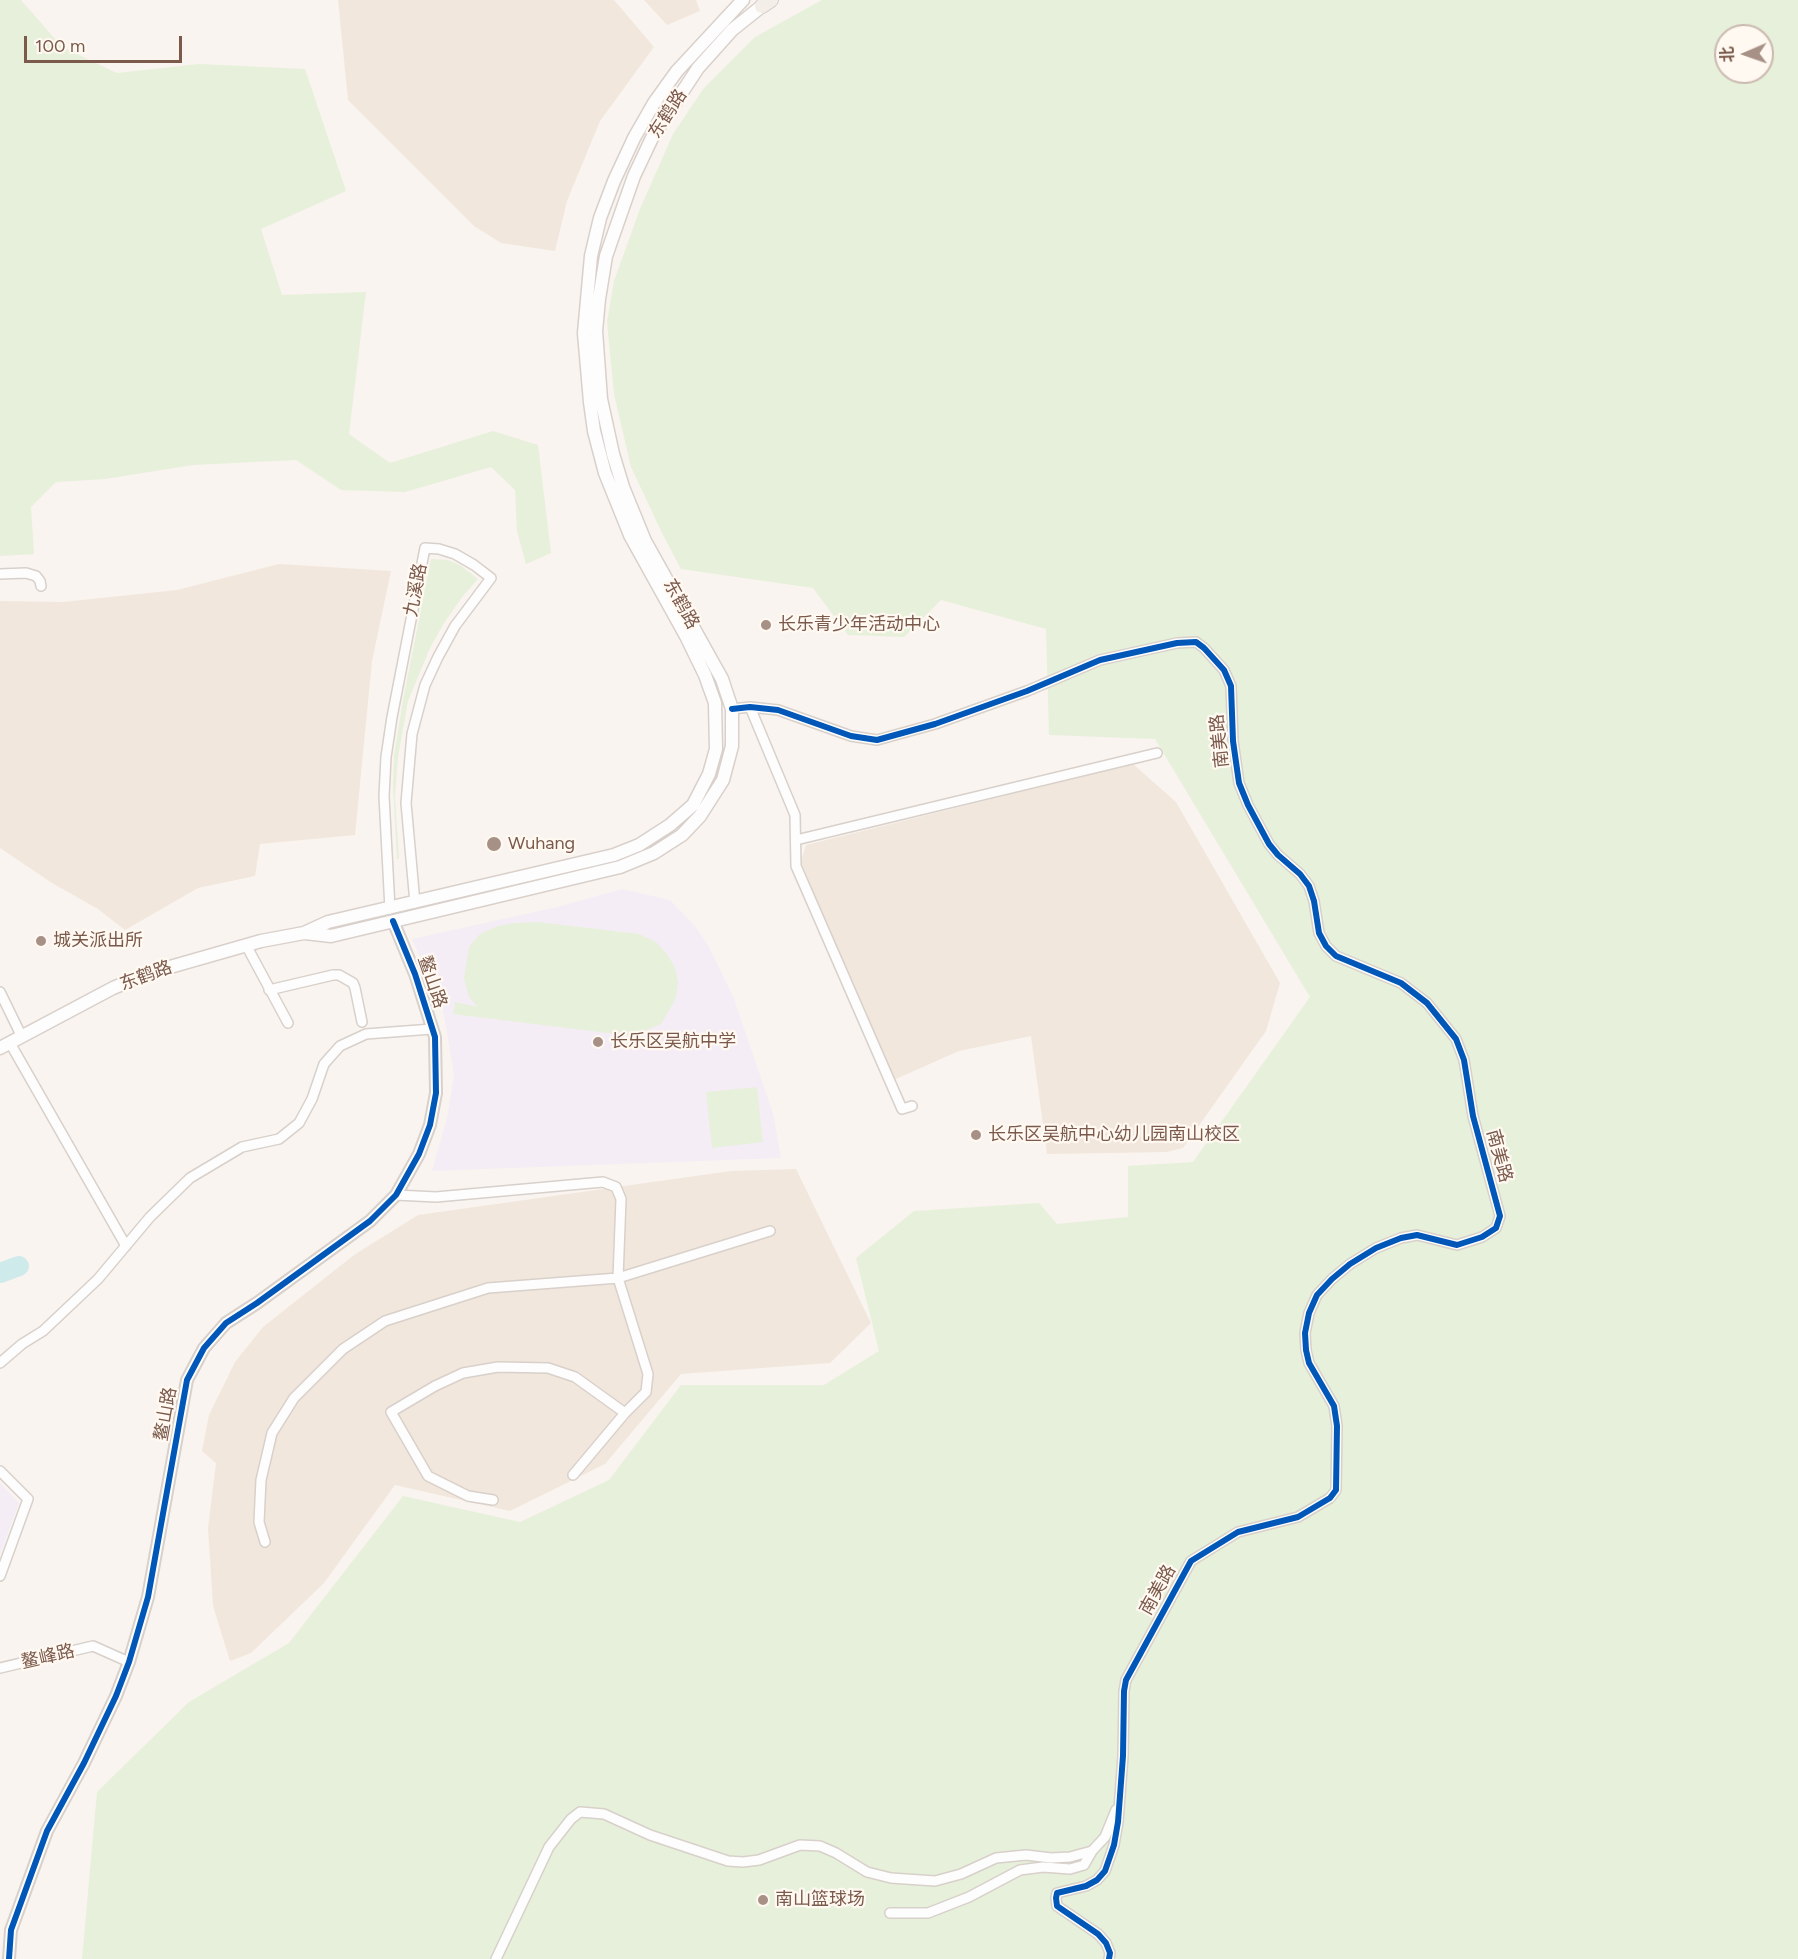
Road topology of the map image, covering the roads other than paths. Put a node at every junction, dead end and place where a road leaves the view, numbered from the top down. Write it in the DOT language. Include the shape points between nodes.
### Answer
graph roads {
  1 [pos="743,0"];
  2 [pos="761,5"];
  3 [pos="0,574"];
  4 [pos="41,586"];
  5 [pos="750,707"];
  6 [pos="732,709"];
  7 [pos="1156,753"];
  8 [pos="796,840"];
  9 [pos="415,903"];
  10 [pos="390,909"];
  11 [pos="393,921"];
  12 [pos="304,933"];
  13 [pos="246,945"];
  14 [pos="269,990"];
  15 [pos="0,992"];
  16 [pos="362,1022"];
  17 [pos="288,1023"];
  18 [pos="432,1029"];
  19 [pos="22,1037"];
  20 [pos="5,1046"];
  21 [pos="912,1106"];
  22 [pos="396,1196"];
  23 [pos="770,1231"];
  24 [pos="126,1246"];
  25 [pos="618,1278"];
  26 [pos="0,1363"];
  27 [pos="625,1413"];
  28 [pos="0,1471"];
  29 [pos="573,1475"];
  30 [pos="493,1500"];
  31 [pos="265,1542"];
  32 [pos="0,1576"];
  33 [pos="129,1662"];
  34 [pos="0,1668"];
  35 [pos="1119,1803"];
  36 [pos="1092,1851"];
  37 [pos="890,1913"];
  38 [pos="9,1959"];
  39 [pos="496,1959"];
  40 [pos="1109,1959"];
  1 -- 2 [label="street, 东鹤路"];
  1 -- 9 [label="main road, 东鹤路" via="677,71 634,138 600,218 591,256 584,333 594,431 605,473 630,535 686,636 715,702 716,749 709,774 693,805 639,845 589,862"];
  2 -- 6 [label="main road, 东鹤路" via="698,68 652,138 606,256 596,331 601,399 623,487 645,542 722,679"];
  3 -- 4 [label="street" via="26,573 36,576"];
  5 -- 6 [label="street, 南美路"];
  5 -- 8 [label="street" via="795,815"];
  5 -- 35 [label="street, 南美路" via="778,710 851,736 877,740 935,724 1100,660 1196,642 1224,670 1231,686 1233,741 1239,783 1248,805 1269,844 1309,886 1319,933 1326,946 1336,956 1401,983 1427,1003 1456,1039 1464,1060 1473,1116 1500,1216 1496,1228 1457,1245 1417,1235 1401,1238 1350,1264 1317,1295 1305,1332 1306,1350 1309,1363 1334,1406 1336,1490 1330,1498 1298,1517 1238,1532 1191,1561 1126,1680"];
  6 -- 11 [label="main road, 东鹤路" via="732,746 723,780 700,816 682,835 654,854 620,867"];
  7 -- 8 [label="street"];
  8 -- 21 [label="street" via="796,866 902,1109"];
  9 -- 10 [label="main road, 东鹤路"];
  9 -- 10 [label="street, 九溪路" via="406,803 412,734 425,685 438,657 454,626 491,578 455,554 424,548 386,757 384,796"];
  10 -- 12 [label="main road, 东鹤路" via="328,922"];
  11 -- 12 [label="main road, 东鹤路" via="331,936"];
  11 -- 18 [label="street, 鳌山路"];
  12 -- 13 [label="main road, 东鹤路"];
  13 -- 14 [label="street"];
  13 -- 19 [label="main road, 东鹤路" via="113,988"];
  14 -- 16 [label="street" via="339,975 355,988"];
  14 -- 17 [label="street"];
  15 -- 19 [label="street"];
  18 -- 22 [label="street, 鳌山路" via="436,1093 419,1154"];
  18 -- 24 [label="street" via="366,1034 340,1046 324,1064 299,1123 279,1139 242,1147 190,1178"];
  19 -- 20 [label="main road, 东鹤路"];
  20 -- 24 [label="street"];
  22 -- 25 [label="street" via="436,1197 603,1182 616,1187 621,1199"];
  22 -- 33 [label="street, 鳌山路" via="370,1221 226,1323 204,1348 187,1380 148,1597"];
  23 -- 25 [label="street"];
  24 -- 26 [label="street" via="98,1279 43,1331"];
  25 -- 27 [label="street" via="648,1374 646,1392"];
  25 -- 31 [label="street" via="488,1288 385,1321 343,1349 294,1398 272,1433 261,1480 259,1522"];
  27 -- 29 [label="street"];
  27 -- 30 [label="street" via="575,1377 548,1368 498,1367 463,1373 391,1412 428,1476 468,1496"];
  28 -- 32 [label="street" via="28,1499"];
  33 -- 34 [label="street, 鳌峰路" via="93,1646"];
  33 -- 38 [label="street, 鳌山路" via="84,1763 47,1831 11,1930"];
  35 -- 36 [label="street" via="1105,1837"];
  35 -- 40 [label="street, 南美路" via="1114,1845 1105,1871 1097,1880 1057,1893 1056,1898 1058,1906 1106,1943"];
  36 -- 37 [label="street" via="1084,1866 1020,1870 928,1913"];
  36 -- 39 [label="street" via="1070,1857 1012,1855 996,1858 961,1875 911,1881 867,1872 820,1846 800,1845 759,1860 728,1861 650,1835 604,1814 580,1812 549,1847"];
}
